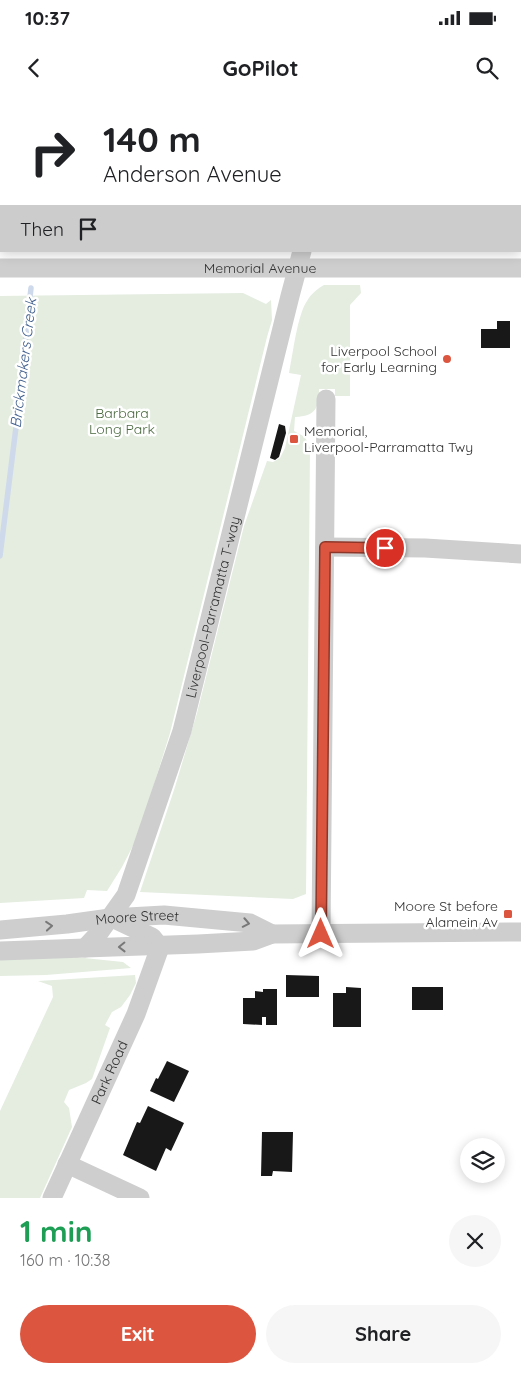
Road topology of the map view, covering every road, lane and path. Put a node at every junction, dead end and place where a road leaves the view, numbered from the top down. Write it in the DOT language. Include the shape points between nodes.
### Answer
graph roads {
  1 [pos="300,260"];
  2 [pos="0,268"];
  3 [pos="521,268"];
  4 [pos="326,399"];
  5 [pos="325,547"];
  6 [pos="521,554"];
  7 [pos="110,918"];
  8 [pos="222,920"];
  9 [pos="0,930"];
  10 [pos="521,932"];
  11 [pos="272,934"];
  12 [pos="321,934"];
  13 [pos="160,947"];
  14 [pos="85,948"];
  15 [pos="0,951"];
  16 [pos="67,1164"];
  17 [pos="52,1198"];
  18 [pos="140,1198"];
  1 -- 2 [label="street, Memorial Avenue"];
  1 -- 3 [label="street, Memorial Avenue"];
  1 -- 7 [label="street, Liverpool–Parramatta T-way" via="182,731 126,896"];
  4 -- 5 [label="street"];
  5 -- 6 [label="street" via="425,548"];
  5 -- 12 [label="street"];
  7 -- 8 [label="street, Moore Street" via="164,915"];
  9 -- 7 [label="street, Moore Street, one-way"];
  7 -- 13 [label="street" via="152,937"];
  7 -- 14 [label="street, Liverpool–Parramatta T-way"];
  8 -- 11 [label="street, Moore Street, one-way" via="250,923"];
  8 -- 13 [label="street" via="188,930"];
  10 -- 12 [label="street, Moore Street"];
  11 -- 12 [label="street, Moore Street"];
  11 -- 13 [label="street, Moore Street" via="253,940"];
  13 -- 14 [label="street, Moore Street, one-way"];
  13 -- 16 [label="street, Park Road" via="136,1014"];
  14 -- 15 [label="street, Moore Street"];
  16 -- 17 [label="street, Park Road"];
  16 -- 18 [label="street"];
}
